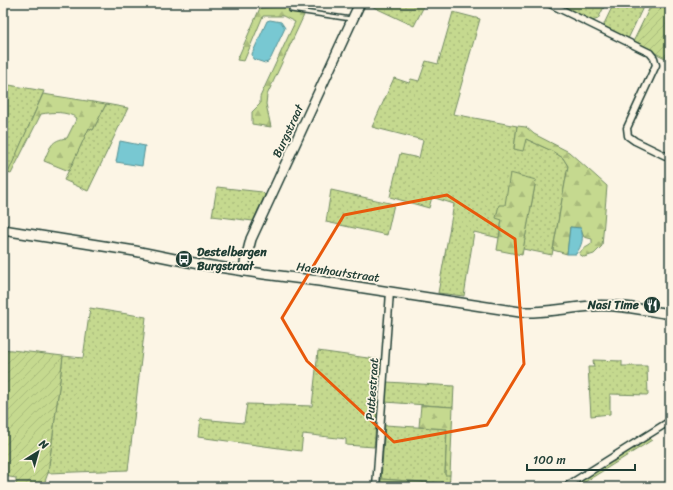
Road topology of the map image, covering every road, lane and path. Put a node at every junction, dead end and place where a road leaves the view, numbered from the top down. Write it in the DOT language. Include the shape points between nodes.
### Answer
graph roads {
  1 [pos="360,3"];
  2 [pos="548,3"];
  3 [pos="291,10"];
  4 [pos="352,20"];
  5 [pos="670,158"];
  6 [pos="3,230"];
  7 [pos="243,271"];
  8 [pos="390,292"];
  9 [pos="670,314"];
  10 [pos="670,421"];
  11 [pos="376,487"];
  12 [pos="566,487"];
  1 -- 4 [label="street, Burgstraat"];
  2 -- 5 [label="street" via="650,53 654,58 656,65 628,128 628,136"];
  3 -- 4 [label="lane"];
  4 -- 7 [label="street, Burgstraat" via="251,239"];
  6 -- 7 [label="street, Haenhoutstraat"];
  7 -- 8 [label="street, Haenhoutstraat"];
  8 -- 9 [label="street, Haenhoutstraat" via="520,312 540,313 604,306"];
  8 -- 11 [label="street, Puttestraat"];
  10 -- 12 [label="street"];
}
